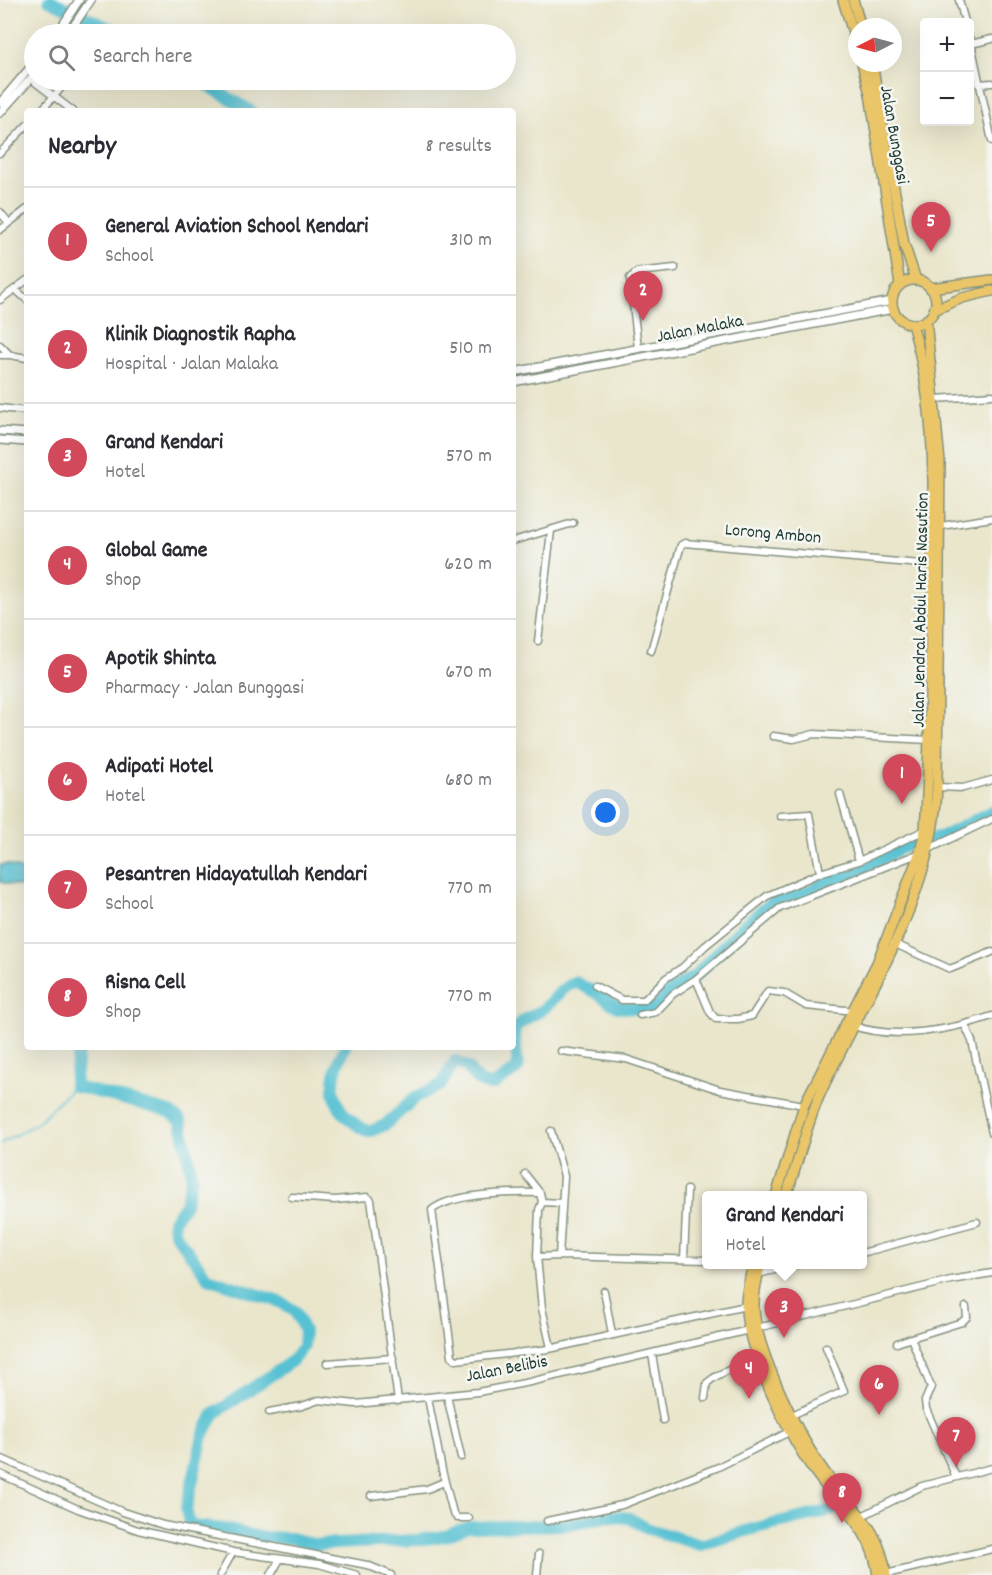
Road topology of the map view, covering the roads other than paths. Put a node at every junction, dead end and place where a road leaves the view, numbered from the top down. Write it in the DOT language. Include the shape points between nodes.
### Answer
graph roads {
  1 [pos="91,0"];
  2 [pos="843,0"];
  3 [pos="853,0"];
  4 [pos="959,0"];
  5 [pos="78,2"];
  6 [pos="853,18"];
  7 [pos="856,18"];
  8 [pos="964,18"];
  9 [pos="63,24"];
  10 [pos="76,24"];
  11 [pos="992,39"];
  12 [pos="974,41"];
  13 [pos="974,62"];
  14 [pos="864,72"];
  15 [pos="874,72"];
  16 [pos="24,75"];
  17 [pos="992,82"];
  18 [pos="978,84"];
  19 [pos="29,90"];
  20 [pos="46,90"];
  21 [pos="60,90"];
  22 [pos="54,97"];
  23 [pos="0,103"];
  24 [pos="44,108"];
  25 [pos="69,108"];
  26 [pos="0,113"];
  27 [pos="24,128"];
  28 [pos="992,141"];
  29 [pos="0,153"];
  30 [pos="24,211"];
  31 [pos="0,212"];
  32 [pos="9,223"];
  33 [pos="0,230"];
  34 [pos="675,268"];
  35 [pos="916,280"];
  36 [pos="992,280"];
  37 [pos="24,282"];
  38 [pos="900,285"];
  39 [pos="930,288"];
  40 [pos="15,289"];
  41 [pos="992,291"];
  42 [pos="24,297"];
  43 [pos="0,300"];
  44 [pos="893,305"];
  45 [pos="934,310"];
  46 [pos="926,320"];
  47 [pos="912,324"];
  48 [pos="0,345"];
  49 [pos="638,348"];
  50 [pos="0,355"];
  51 [pos="10,355"];
  52 [pos="24,357"];
  53 [pos="516,371"];
  54 [pos="516,381"];
  55 [pos="992,395"];
  56 [pos="936,399"];
  57 [pos="0,408"];
  58 [pos="24,411"];
  59 [pos="0,430"];
  60 [pos="24,434"];
  61 [pos="0,440"];
  62 [pos="24,442"];
  63 [pos="936,463"];
  64 [pos="992,518"];
  65 [pos="573,523"];
  66 [pos="941,526"];
  67 [pos="550,531"];
  68 [pos="516,540"];
  69 [pos="932,565"];
  70 [pos="538,642"];
  71 [pos="651,651"];
  72 [pos="934,689"];
  73 [pos="773,736"];
  74 [pos="929,740"];
  75 [pos="992,780"];
  76 [pos="937,787"];
  77 [pos="840,794"];
  78 [pos="780,816"];
  79 [pos="992,819"];
  80 [pos="929,830"];
  81 [pos="925,849"];
  82 [pos="859,861"];
  83 [pos="820,873"];
  84 [pos="917,873"];
  85 [pos="893,944"];
  86 [pos="992,952"];
  87 [pos="696,979"];
  88 [pos="595,986"];
  89 [pos="855,1011"];
  90 [pos="640,1015"];
  91 [pos="992,1016"];
  92 [pos="851,1025"];
  93 [pos="965,1025"];
  94 [pos="561,1051"];
  95 [pos="804,1105"];
  96 [pos="551,1131"];
  97 [pos="992,1133"];
  98 [pos="525,1174"];
  99 [pos="687,1190"];
  100 [pos="778,1191"];
  101 [pos="788,1191"];
  102 [pos="540,1192"];
  103 [pos="292,1197"];
  104 [pos="542,1202"];
  105 [pos="561,1203"];
  106 [pos="977,1222"];
  107 [pos="867,1252"];
  108 [pos="559,1256"];
  109 [pos="537,1257"];
  110 [pos="684,1259"];
  111 [pos="702,1260"];
  112 [pos="752,1269"];
  113 [pos="760,1269"];
  114 [pos="992,1273"];
  115 [pos="604,1291"];
  116 [pos="746,1306"];
  117 [pos="966,1307"];
  118 [pos="753,1329"];
  119 [pos="612,1334"];
  120 [pos="911,1338"];
  121 [pos="897,1343"];
  122 [pos="826,1347"];
  123 [pos="551,1348"];
  124 [pos="652,1354"];
  125 [pos="393,1358"];
  126 [pos="759,1361"];
  127 [pos="327,1363"];
  128 [pos="772,1380"];
  129 [pos="447,1396"];
  130 [pos="428,1398"];
  131 [pos="705,1398"];
  132 [pos="398,1401"];
  133 [pos="269,1412"];
  134 [pos="792,1415"];
  135 [pos="663,1420"];
  136 [pos="791,1431"];
  137 [pos="461,1457"];
  138 [pos="0,1458"];
  139 [pos="992,1468"];
  140 [pos="0,1474"];
  141 [pos="956,1477"];
  142 [pos="444,1482"];
  143 [pos="371,1496"];
  144 [pos="469,1518"];
  145 [pos="858,1518"];
  146 [pos="547,1521"];
  147 [pos="992,1549"];
  148 [pos="233,1552"];
  149 [pos="539,1554"];
  150 [pos="280,1559"];
  151 [pos="220,1575"];
  152 [pos="271,1575"];
  153 [pos="357,1575"];
  154 [pos="391,1575"];
  155 [pos="537,1575"];
  156 [pos="878,1575"];
  157 [pos="886,1575"];
  1 -- 10 [label="street"];
  2 -- 6 [label="highway"];
  3 -- 7 [label="highway"];
  4 -- 8 [label="street"];
  5 -- 9 [label="street"];
  11 -- 12 [label="street"];
  13 -- 18 [label="street"];
  14 -- 38 [label="highway, Jalan Bunggasi"];
  15 -- 35 [label="highway, Jalan Bunggasi" via="904,244"];
  16 -- 23 [label="street"];
  17 -- 18 [label="street"];
  18 -- 28 [label="street"];
  19 -- 26 [label="street"];
  20 -- 22 [label="street"];
  21 -- 22 [label="street"];
  22 -- 24 [label="street"];
  22 -- 25 [label="street"];
  27 -- 29 [label="street"];
  30 -- 32 [label="street"];
  31 -- 32 [label="street"];
  32 -- 33 [label="street"];
  34 -- 49 [label="street" via="638,272 630,278"];
  35 -- 38 [label="highway"];
  35 -- 39 [label="highway"];
  36 -- 39 [label="highway"];
  37 -- 40 [label="street"];
  38 -- 44 [label="highway"];
  39 -- 45 [label="highway" via="936,303"];
  40 -- 42 [label="street"];
  40 -- 43 [label="street"];
  41 -- 45 [label="highway"];
  44 -- 47 [label="highway" via="900,319"];
  44 -- 49 [label="street, Jalan Malaka"];
  44 -- 54 [label="street, Jalan Malaka"];
  45 -- 46 [label="highway"];
  46 -- 47 [label="highway"];
  46 -- 56 [label="highway, Jalan Jendral Abdul Haris Nasution"];
  47 -- 63 [label="highway, Jalan Jendral Abdul Haris Nasution" via="928,399"];
  48 -- 51 [label="street"];
  49 -- 53 [label="street, Jalan Malaka"];
  50 -- 51 [label="street"];
  51 -- 52 [label="street"];
  55 -- 56 [label="street"];
  56 -- 63 [label="highway, Jalan Jendral Abdul Haris Nasution"];
  57 -- 58 [label="street"];
  59 -- 60 [label="street"];
  61 -- 62 [label="street"];
  63 -- 66 [label="highway, Jalan Jendral Abdul Haris Nasution"];
  63 -- 69 [label="highway, Jalan Jendral Abdul Haris Nasution"];
  64 -- 66 [label="street"];
  65 -- 67 [label="street"];
  66 -- 72 [label="highway, Jalan Jendral Abdul Haris Nasution"];
  67 -- 68 [label="street"];
  67 -- 70 [label="street"];
  69 -- 71 [label="street, Lorong Ambon" via="685,543 681,545"];
  69 -- 72 [label="highway, Jalan Jendral Abdul Haris Nasution"];
  72 -- 74 [label="highway, Jalan Jendral Abdul Haris Nasution"];
  72 -- 76 [label="highway, Jalan Jendral Abdul Haris Nasution"];
  73 -- 74 [label="street" via="794,739 814,734"];
  74 -- 80 [label="highway, Jalan Jendral Abdul Haris Nasution"];
  75 -- 76 [label="street" via="963,788"];
  76 -- 80 [label="highway, Jalan Jendral Abdul Haris Nasution"];
  77 -- 82 [label="street"];
  78 -- 83 [label="street" via="809,814"];
  79 -- 81 [label="street"];
  80 -- 81 [label="highway, Jalan Jendral Abdul Haris Nasution"];
  80 -- 82 [label="street"];
  81 -- 84 [label="highway, Jalan Jendral Abdul Haris Nasution"];
  81 -- 87 [label="street" via="780,908"];
  82 -- 83 [label="street"];
  83 -- 88 [label="street" via="767,896 644,1000 622,1000"];
  84 -- 85 [label="highway, Jalan Jendral Abdul Haris Nasution"];
  84 -- 89 [label="highway, Jalan Jendral Abdul Haris Nasution"];
  85 -- 86 [label="street" via="950,969"];
  85 -- 92 [label="highway, Jalan Jendral Abdul Haris Nasution"];
  87 -- 89 [label="street" via="716,1019 752,1016 768,991 780,992 806,1006"];
  87 -- 90 [label="street" via="673,994 656,1012"];
  89 -- 92 [label="highway, Jalan Jendral Abdul Haris Nasution"];
  91 -- 93 [label="street"];
  92 -- 93 [label="street" via="872,1031 912,1031"];
  92 -- 95 [label="highway, Jalan Jendral Abdul Haris Nasution"];
  92 -- 101 [label="highway, Jalan Jendral Abdul Haris Nasution" via="816,1102"];
  93 -- 97 [label="street"];
  94 -- 95 [label="street" via="626,1059 720,1090"];
  95 -- 100 [label="highway, Jalan Jendral Abdul Haris Nasution"];
  96 -- 105 [label="street" via="564,1176"];
  98 -- 102 [label="street"];
  99 -- 110 [label="street"];
  102 -- 104 [label="street"];
  102 -- 123 [label="street" via="480,1195 440,1205 432,1212 453,1358 464,1361"];
  103 -- 125 [label="street" via="371,1200"];
  104 -- 105 [label="street"];
  104 -- 109 [label="street"];
  105 -- 108 [label="street"];
  106 -- 107 [label="street"];
  108 -- 109 [label="street"];
  108 -- 110 [label="street"];
  109 -- 123 [label="street"];
  110 -- 111 [label="street"];
  112 -- 116 [label="highway"];
  113 -- 118 [label="highway"];
  114 -- 118 [label="street, Jalan Belibis"];
  115 -- 119 [label="street"];
  116 -- 118 [label="highway"];
  116 -- 119 [label="street"];
  117 -- 120 [label="street" via="967,1317 962,1322"];
  118 -- 124 [label="street, Jalan Belibis"];
  118 -- 126 [label="highway"];
  118 -- 128 [label="highway"];
  119 -- 123 [label="street"];
  120 -- 121 [label="street"];
  120 -- 141 [label="street" via="931,1387 924,1401 926,1409"];
  122 -- 134 [label="street" via="844,1392"];
  124 -- 129 [label="street, Jalan Belibis"];
  124 -- 135 [label="street"];
  125 -- 127 [label="street"];
  125 -- 132 [label="street"];
  126 -- 128 [label="highway"];
  126 -- 131 [label="street" via="713,1378"];
  128 -- 134 [label="highway"];
  128 -- 136 [label="highway"];
  129 -- 130 [label="street, Jalan Belibis"];
  129 -- 137 [label="street"];
  130 -- 132 [label="street, Jalan Belibis"];
  130 -- 142 [label="street"];
  132 -- 133 [label="street, Jalan Belibis" via="350,1404 319,1400"];
  134 -- 145 [label="highway" via="821,1467"];
  136 -- 145 [label="highway" via="815,1473"];
  136 -- 146 [label="street" via="716,1468 622,1505"];
  138 -- 154 [label="street" via="123,1512 163,1525 367,1565"];
  139 -- 141 [label="street"];
  140 -- 148 [label="street" via="78,1509 138,1530"];
  141 -- 145 [label="street" via="922,1486"];
  142 -- 143 [label="street" via="427,1490"];
  142 -- 144 [label="street" via="455,1516"];
  145 -- 156 [label="highway" via="872,1547"];
  145 -- 157 [label="highway" via="879,1543"];
  147 -- 157 [label="street"];
  148 -- 150 [label="street"];
  148 -- 151 [label="street"];
  149 -- 155 [label="street"];
  150 -- 152 [label="street"];
  150 -- 153 [label="street" via="319,1564"];
}
